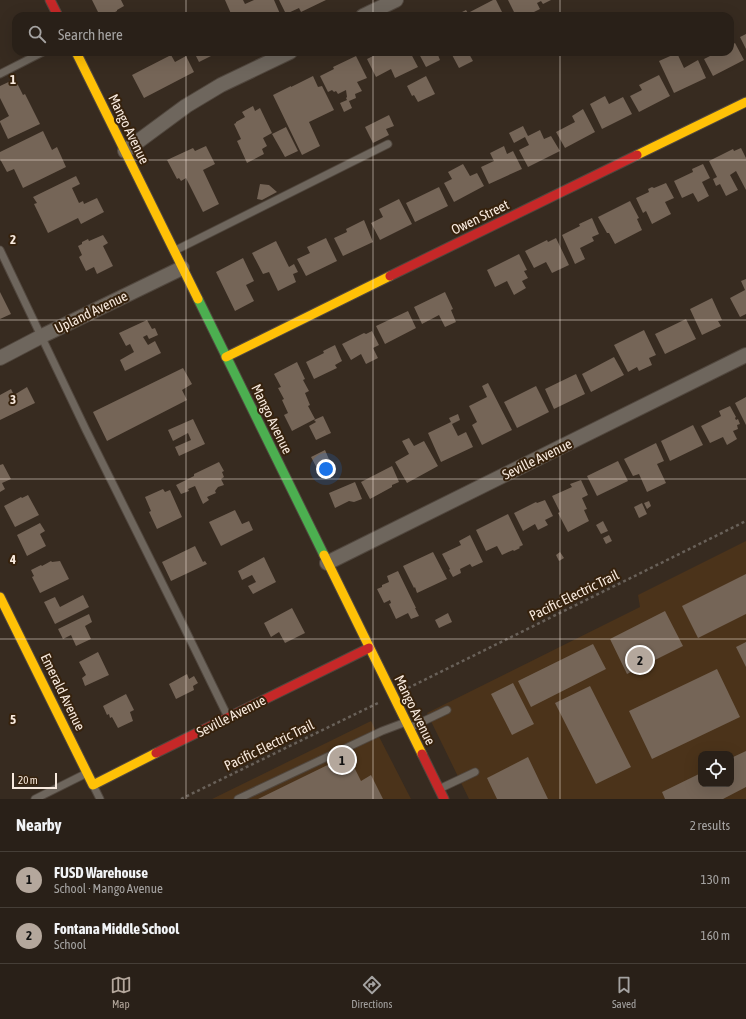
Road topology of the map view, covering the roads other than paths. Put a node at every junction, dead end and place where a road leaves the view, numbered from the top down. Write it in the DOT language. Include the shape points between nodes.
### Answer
graph roads {
  1 [pos="50,0"];
  2 [pos="396,0"];
  3 [pos="56,12"];
  4 [pos="371,12"];
  5 [pos="35,56"];
  6 [pos="78,56"];
  7 [pos="282,56"];
  8 [pos="0,74"];
  9 [pos="746,102"];
  10 [pos="388,144"];
  11 [pos="125,151"];
  12 [pos="0,250"];
  13 [pos="174,251"];
  14 [pos="182,268"];
  15 [pos="42,336"];
  16 [pos="746,355"];
  17 [pos="226,357"];
  18 [pos="0,358"];
  19 [pos="327,563"];
  20 [pos="0,597"];
  21 [pos="3,612"];
  22 [pos="369,648"];
  23 [pos="447,710"];
  24 [pos="228,718"];
  25 [pos="407,725"];
  26 [pos="475,772"];
  27 [pos="88,773"];
  28 [pos="93,785"];
  29 [pos="439,789"];
  30 [pos="35,799"];
  31 [pos="100,799"];
  32 [pos="238,799"];
  33 [pos="444,799"];
  1 -- 3 [label="street"];
  2 -- 4 [label="street"];
  5 -- 8 [label="lane"];
  6 -- 11 [label="street, Mango Avenue"];
  7 -- 11 [label="street" via="186,106"];
  9 -- 17 [label="street, Owen Street"];
  10 -- 13 [label="lane"];
  11 -- 13 [label="street, Mango Avenue"];
  12 -- 15 [label="lane"];
  13 -- 14 [label="street, Mango Avenue"];
  14 -- 15 [label="street, Upland Avenue"];
  14 -- 17 [label="street, Mango Avenue"];
  15 -- 18 [label="street, Upland Avenue"];
  15 -- 24 [label="lane"];
  16 -- 19 [label="street, Seville Avenue"];
  17 -- 19 [label="street, Mango Avenue"];
  19 -- 22 [label="street, Mango Avenue"];
  20 -- 21 [label="street, Emerald Avenue"];
  21 -- 27 [label="street, Emerald Avenue"];
  22 -- 24 [label="street, Seville Avenue"];
  22 -- 25 [label="street, Mango Avenue"];
  23 -- 25 [label="lane"];
  24 -- 28 [label="street, Seville Avenue"];
  25 -- 29 [label="street, Mango Avenue"];
  25 -- 32 [label="lane" via="382,731"];
  26 -- 29 [label="lane"];
  27 -- 28 [label="street, Emerald Avenue"];
  27 -- 30 [label="lane"];
  28 -- 31 [label="lane, Emerald Avenue"];
  29 -- 33 [label="street, Mango Avenue"];
}
